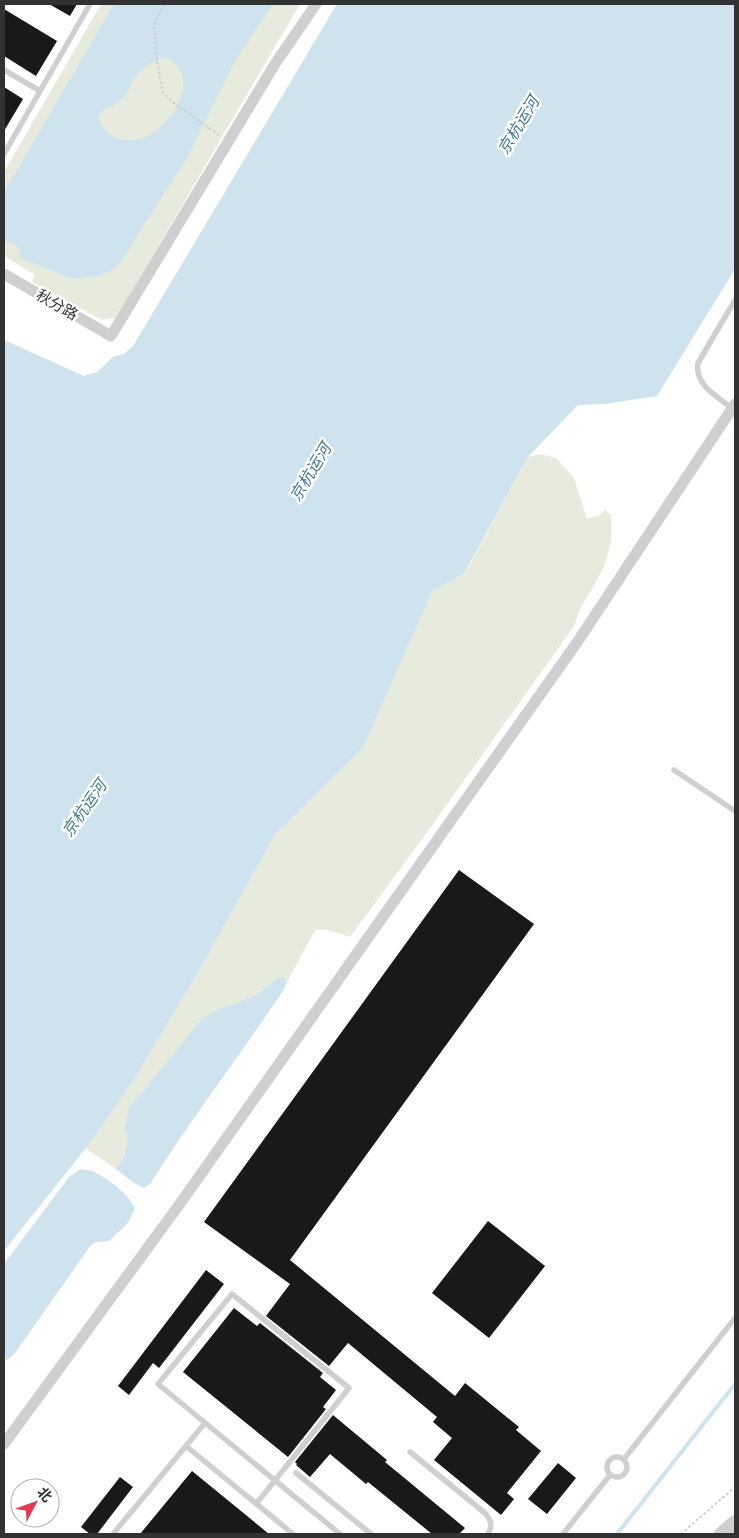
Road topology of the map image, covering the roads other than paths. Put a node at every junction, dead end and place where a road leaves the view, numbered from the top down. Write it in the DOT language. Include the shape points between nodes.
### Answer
graph roads {
  1 [pos="90,4"];
  2 [pos="316,4"];
  3 [pos="4,70"];
  4 [pos="40,92"];
  5 [pos="4,151"];
  6 [pos="4,274"];
  7 [pos="735,300"];
  8 [pos="734,407"];
  9 [pos="674,770"];
  10 [pos="735,811"];
  11 [pos="735,1318"];
  12 [pos="205,1423"];
  13 [pos="4,1444"];
  14 [pos="186,1446"];
  15 [pos="410,1452"];
  16 [pos="624,1459"];
  17 [pos="296,1473"];
  18 [pos="610,1475"];
  19 [pos="275,1480"];
  20 [pos="256,1504"];
  21 [pos="735,1522"];
  22 [pos="114,1534"];
  23 [pos="293,1534"];
  24 [pos="340,1534"];
  25 [pos="371,1534"];
  26 [pos="488,1534"];
  27 [pos="563,1534"];
  28 [pos="721,1534"];
  1 -- 4 [label="lane"];
  2 -- 6 [label="street, 秋分路" via="275,64 111,336"];
  3 -- 4 [label="lane"];
  4 -- 5 [label="lane"];
  7 -- 8 [label="lane" via="696,369 701,383"];
  8 -- 13 [label="street" via="578,641 179,1205"];
  9 -- 10 [label="lane"];
  11 -- 16 [label="lane"];
  12 -- 14 [label="lane"];
  12 -- 19 [label="lane"];
  12 -- 19 [label="lane" via="158,1384 232,1294 349,1388"];
  14 -- 20 [label="lane"];
  14 -- 22 [label="lane"];
  15 -- 26 [label="lane" via="485,1513 491,1523"];
  16 -- 18 [label="lane" via="615,1457 609,1460"];
  16 -- 18 [label="lane" via="628,1466 624,1475"];
  17 -- 25 [label="lane"];
  18 -- 27 [label="lane"];
  19 -- 20 [label="lane"];
  19 -- 24 [label="lane"];
  20 -- 23 [label="lane"];
  21 -- 28 [label="street"];
}
